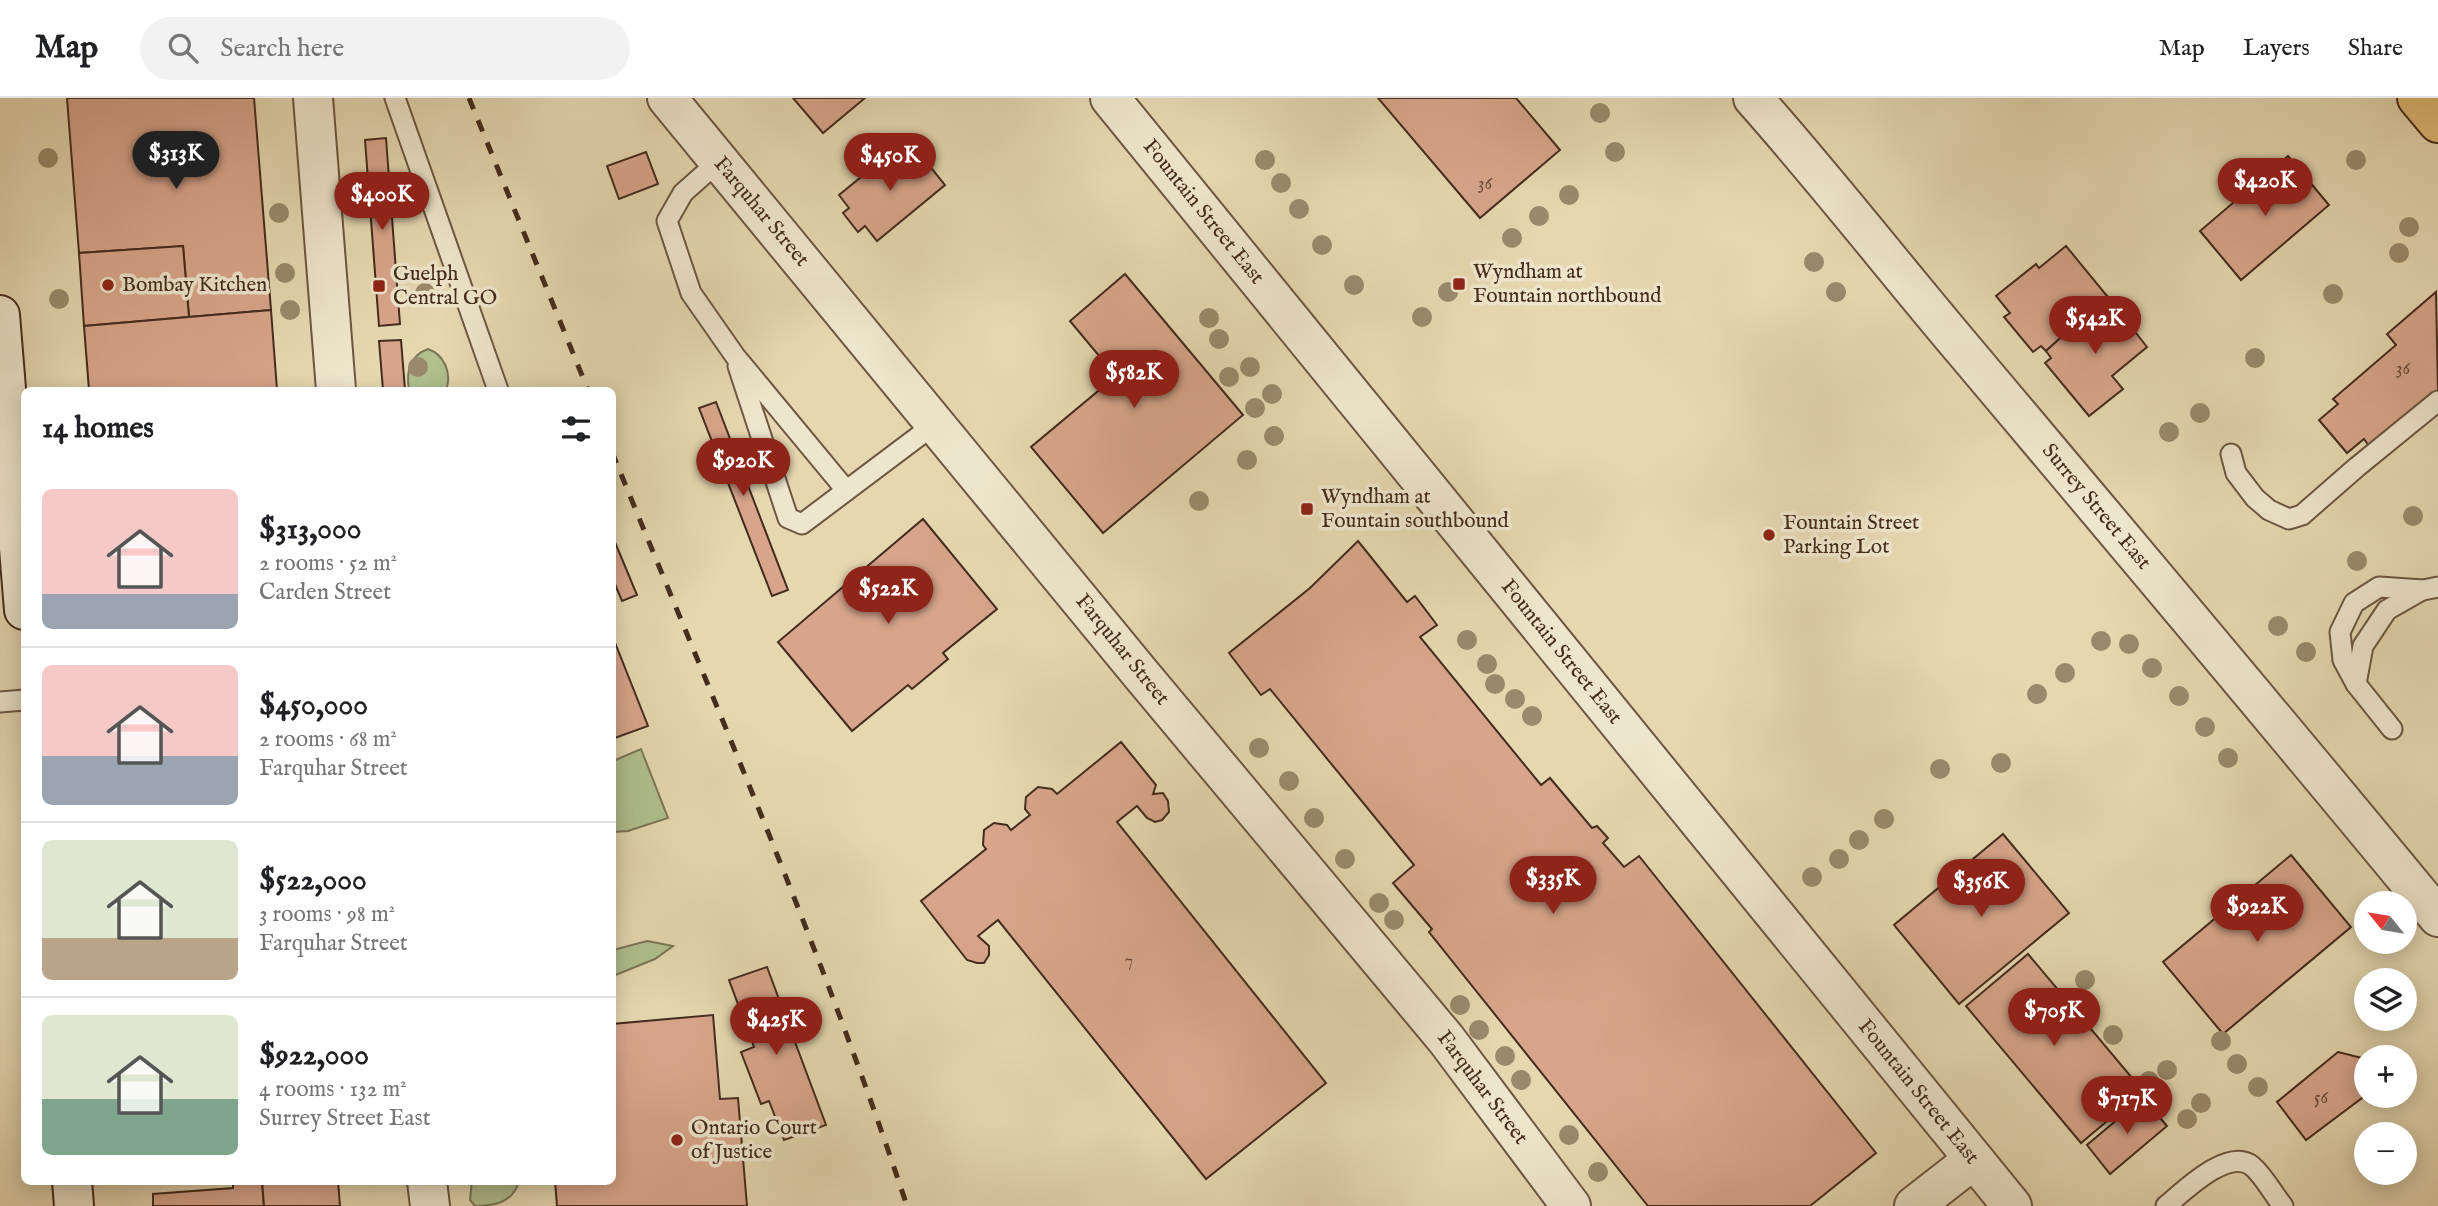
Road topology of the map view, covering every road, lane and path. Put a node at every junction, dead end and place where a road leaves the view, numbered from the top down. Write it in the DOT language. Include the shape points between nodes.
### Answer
graph roads {
  1 [pos="313,98"];
  2 [pos="396,98"];
  3 [pos="667,98"];
  4 [pos="1110,98"];
  5 [pos="1752,98"];
  6 [pos="2417,98"];
  7 [pos="2438,123"];
  8 [pos="719,161"];
  9 [pos="0,315"];
  10 [pos="735,356"];
  11 [pos="336,387"];
  12 [pos="497,387"];
  13 [pos="2438,401"];
  14 [pos="935,424"];
  15 [pos="2231,454"];
  16 [pos="846,490"];
  17 [pos="21,573"];
  18 [pos="2430,588"];
  19 [pos="2356,684"];
  20 [pos="21,700"];
  21 [pos="0,702"];
  22 [pos="2392,729"];
  23 [pos="2438,917"];
  24 [pos="1973,1160"];
  25 [pos="72,1185"];
  26 [pos="427,1185"];
  27 [pos="74,1206"];
  28 [pos="430,1206"];
  29 [pos="1572,1206"];
  30 [pos="1914,1206"];
  31 [pos="2012,1206"];
  32 [pos="2166,1206"];
  33 [pos="2283,1206"];
  1 -- 11 [label="street"];
  2 -- 12 [label="lane"];
  3 -- 8 [label="street, Farquhar Street"];
  4 -- 24 [label="street, Fountain Street East"];
  5 -- 23 [label="street, Surrey Street East"];
  6 -- 7 [label="main road"];
  8 -- 10 [label="lane" via="683,193 667,221 691,292"];
  8 -- 14 [label="street, Farquhar Street"];
  9 -- 17 [label="street"];
  10 -- 16 [label="lane"];
  10 -- 16 [label="lane" via="788,518 802,524"];
  13 -- 15 [label="lane" via="2302,516 2289,519 2255,498 2236,473"];
  14 -- 16 [label="lane"];
  14 -- 29 [label="street, Farquhar Street" via="1446,1039"];
  18 -- 19 [label="lane" via="2387,610 2363,646"];
  18 -- 19 [label="lane" via="2379,587 2354,603 2340,632 2343,660"];
  19 -- 22 [label="lane"];
  20 -- 21 [label="lane"];
  24 -- 30 [label="street"];
  24 -- 31 [label="street, Fountain Street East"];
  25 -- 27 [label="street"];
  26 -- 28 [label="street"];
  32 -- 33 [label="lane" via="2205,1174 2239,1161 2251,1165"];
}
